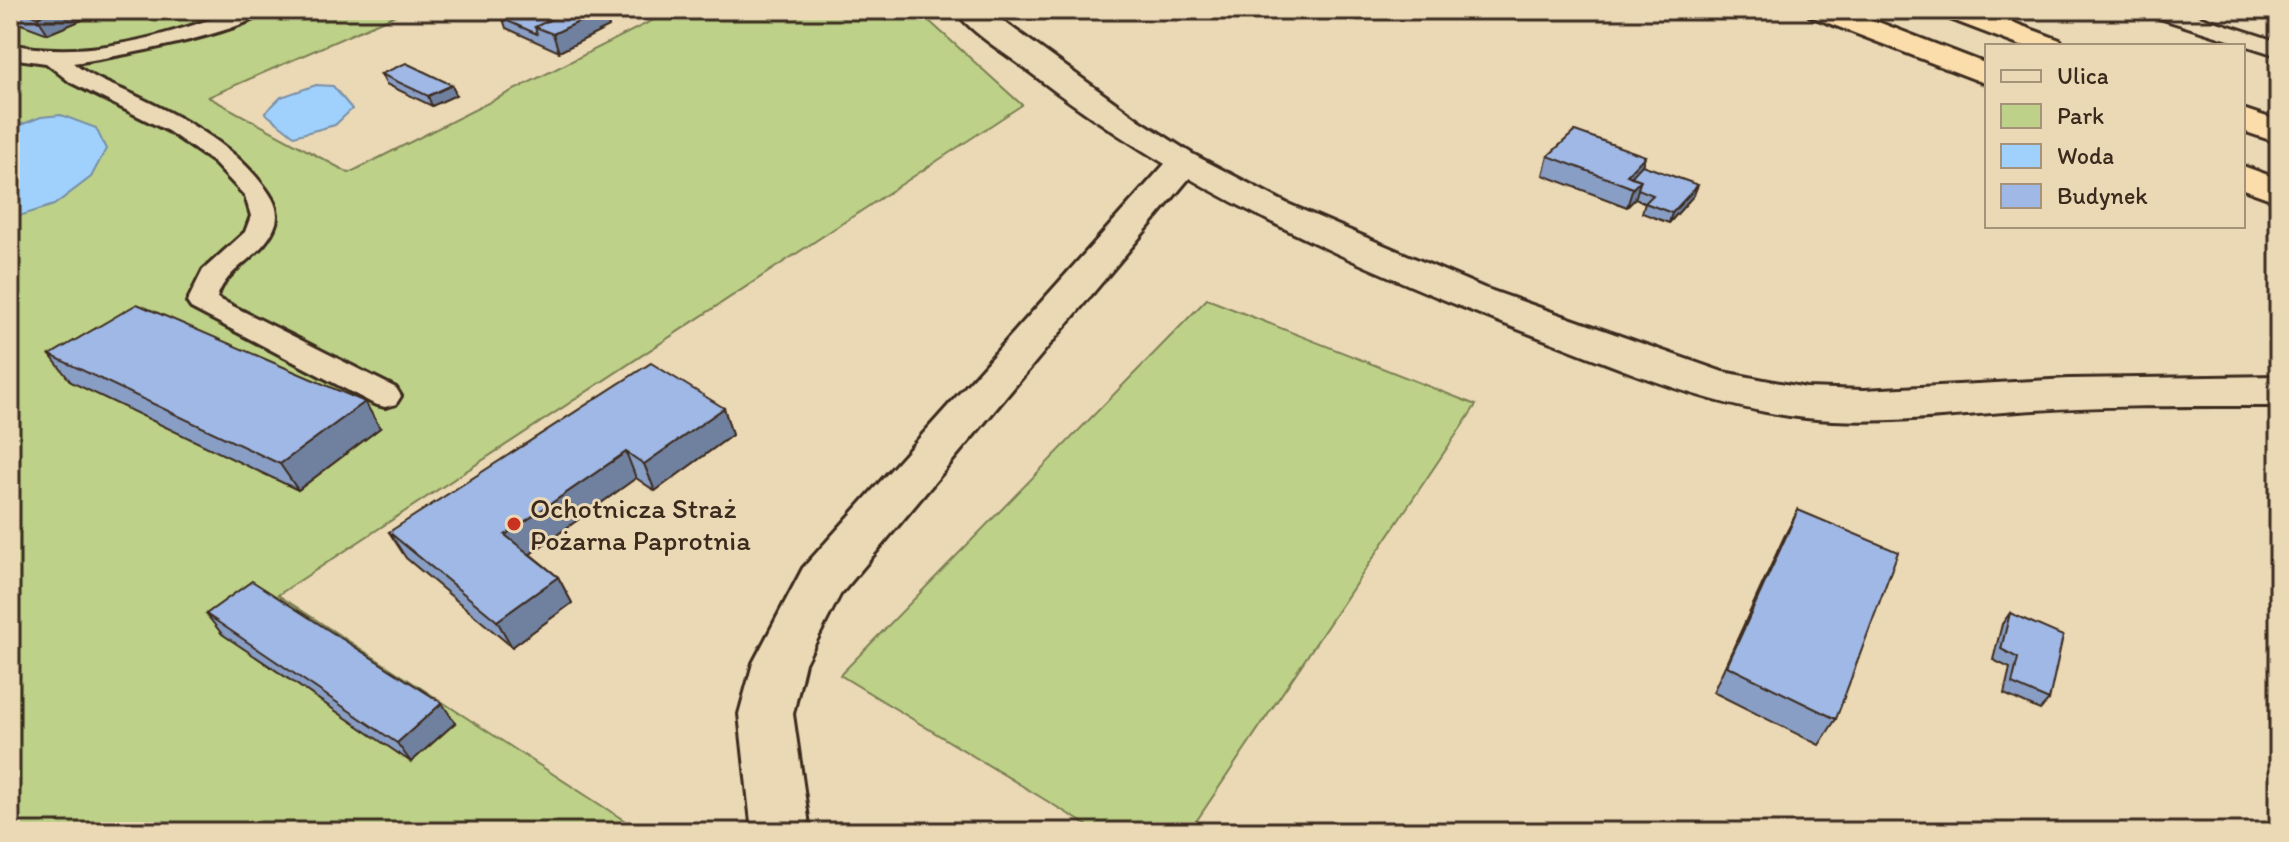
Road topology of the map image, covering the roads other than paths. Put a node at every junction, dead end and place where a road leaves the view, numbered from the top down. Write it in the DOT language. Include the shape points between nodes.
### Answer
graph roads {
  1 [pos="26,10"];
  2 [pos="255,10"];
  3 [pos="970,10"];
  4 [pos="1820,10"];
  5 [pos="1952,10"];
  6 [pos="2158,10"];
  7 [pos="10,16"];
  8 [pos="2044,44"];
  9 [pos="2279,49"];
  10 [pos="10,51"];
  11 [pos="53,57"];
  12 [pos="1985,74"];
  13 [pos="2245,120"];
  14 [pos="2279,133"];
  15 [pos="1184,163"];
  16 [pos="2245,178"];
  17 [pos="2279,191"];
  18 [pos="2279,391"];
  19 [pos="385,396"];
  20 [pos="781,832"];
  1 -- 7 [label="lane"];
  2 -- 11 [label="lane" via="161,40"];
  3 -- 15 [label="street" via="1048,72"];
  4 -- 12 [label="highway"];
  5 -- 8 [label="highway"];
  6 -- 9 [label="lane"];
  10 -- 11 [label="lane"];
  11 -- 19 [label="lane" via="89,85 193,135 230,163 260,197 265,216 258,236 208,283 201,302"];
  13 -- 14 [label="highway"];
  15 -- 18 [label="street" via="1437,285 1742,391 1803,403 1856,405"];
  15 -- 20 [label="street" via="821,582 779,663 766,714"];
  16 -- 17 [label="highway"];
}
